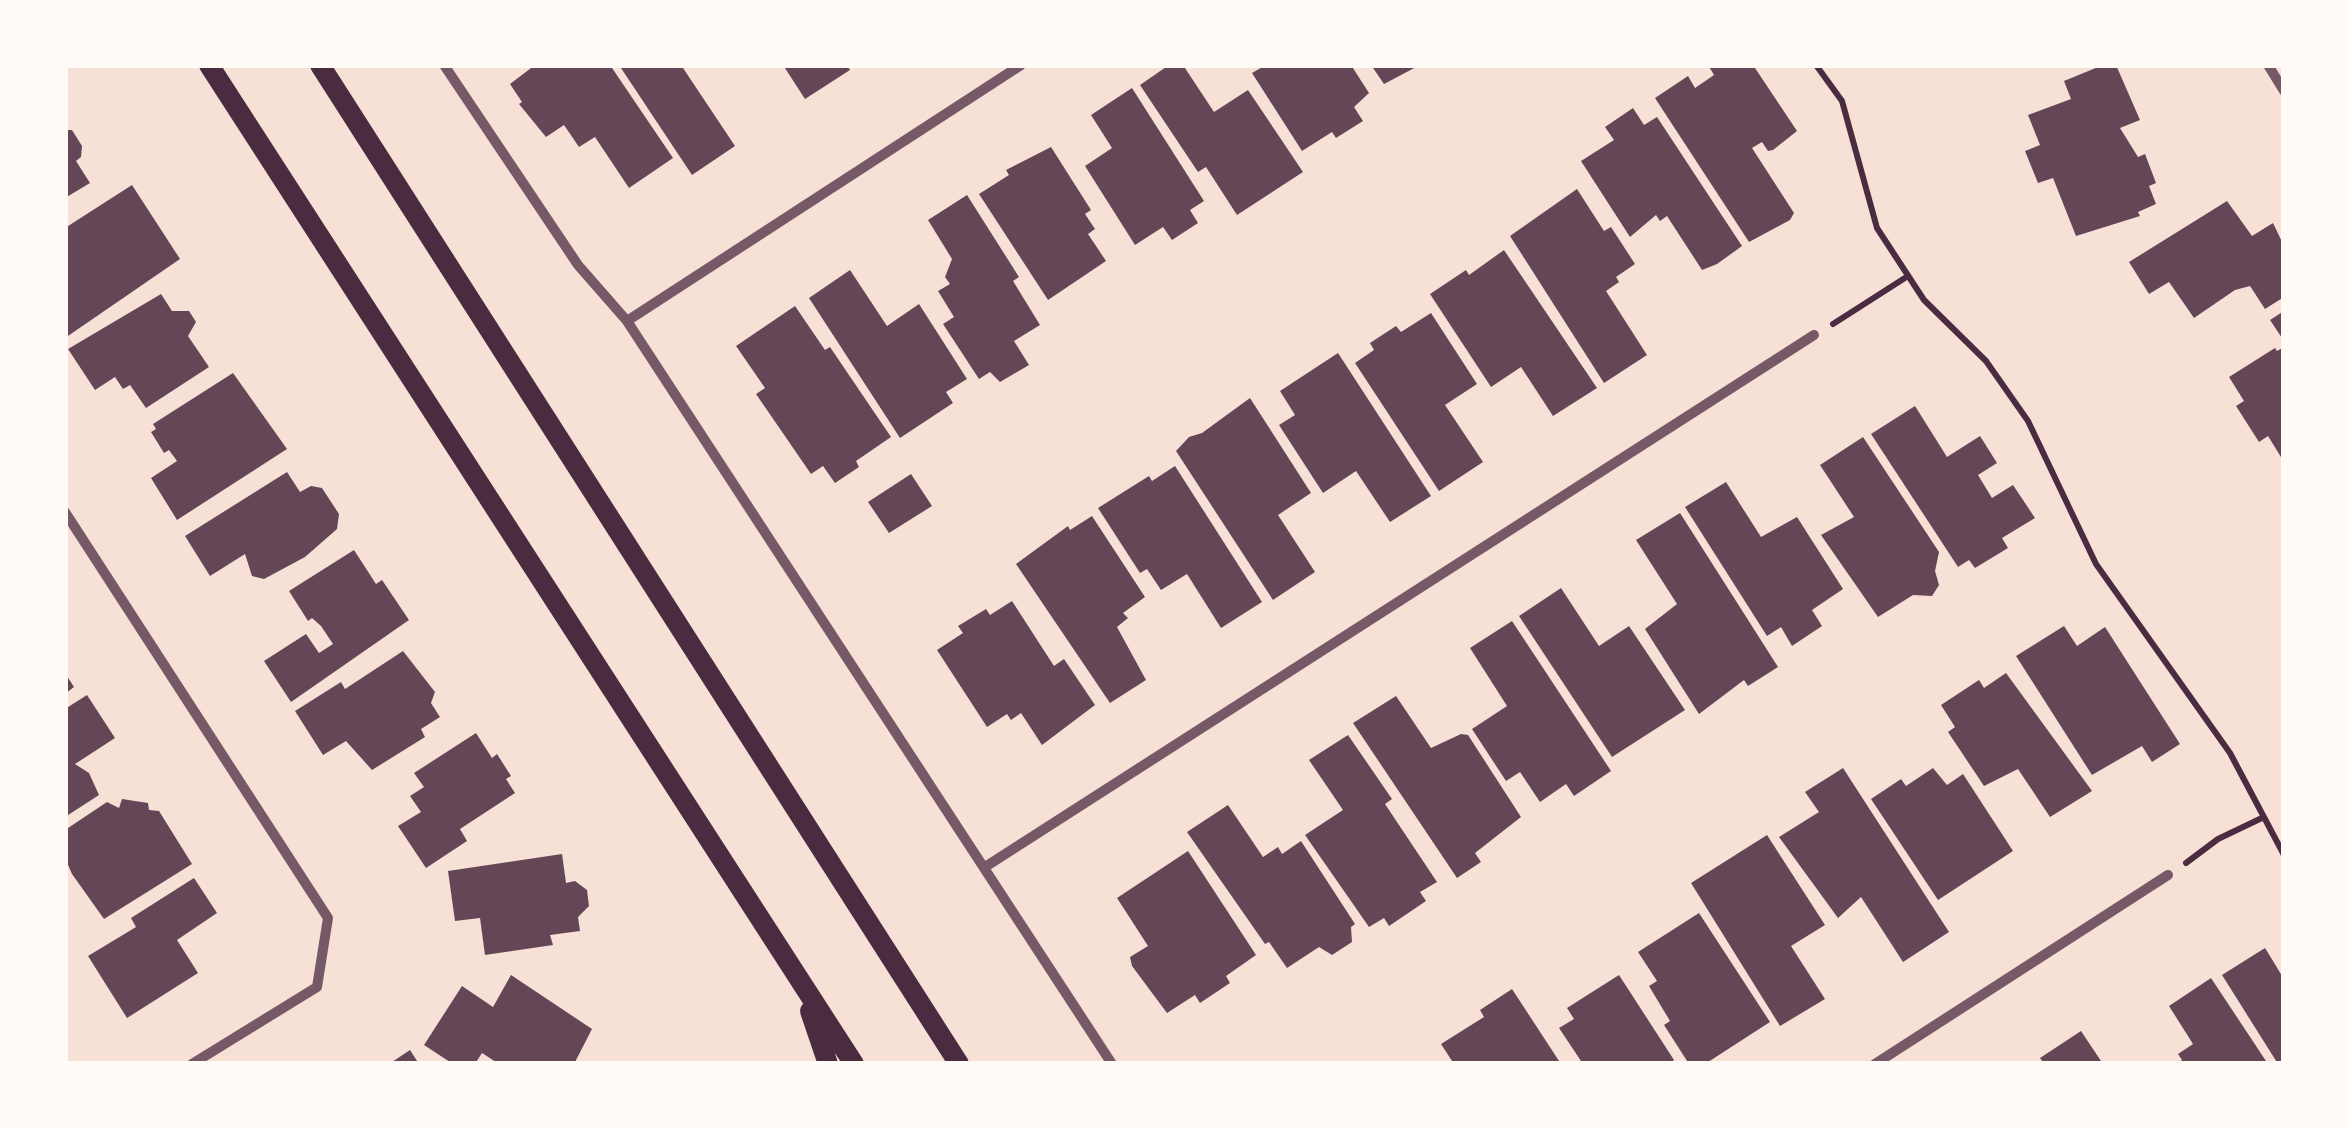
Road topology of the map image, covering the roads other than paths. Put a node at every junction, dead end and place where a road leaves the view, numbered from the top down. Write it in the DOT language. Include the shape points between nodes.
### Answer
graph roads {
  1 [pos="209,65"];
  2 [pos="320,65"];
  3 [pos="444,65"];
  4 [pos="1021,65"];
  5 [pos="2268,65"];
  6 [pos="2284,91"];
  7 [pos="627,321"];
  8 [pos="1814,335"];
  9 [pos="65,512"];
  10 [pos="985,867"];
  11 [pos="2168,875"];
  12 [pos="800,981"];
  13 [pos="192,1064"];
  14 [pos="828,1064"];
  15 [pos="854,1064"];
  16 [pos="960,1064"];
  17 [pos="1112,1064"];
  18 [pos="1875,1064"];
  1 -- 12 [label="main road"];
  2 -- 16 [label="main road"];
  3 -- 7 [label="street" via="578,264"];
  4 -- 7 [label="street"];
  5 -- 6 [label="street"];
  7 -- 10 [label="street"];
  8 -- 10 [label="street"];
  9 -- 13 [label="street" via="328,918 316,987"];
  10 -- 17 [label="street"];
  11 -- 18 [label="street"];
  12 -- 14 [label="main road"];
  12 -- 15 [label="main road"];
}
